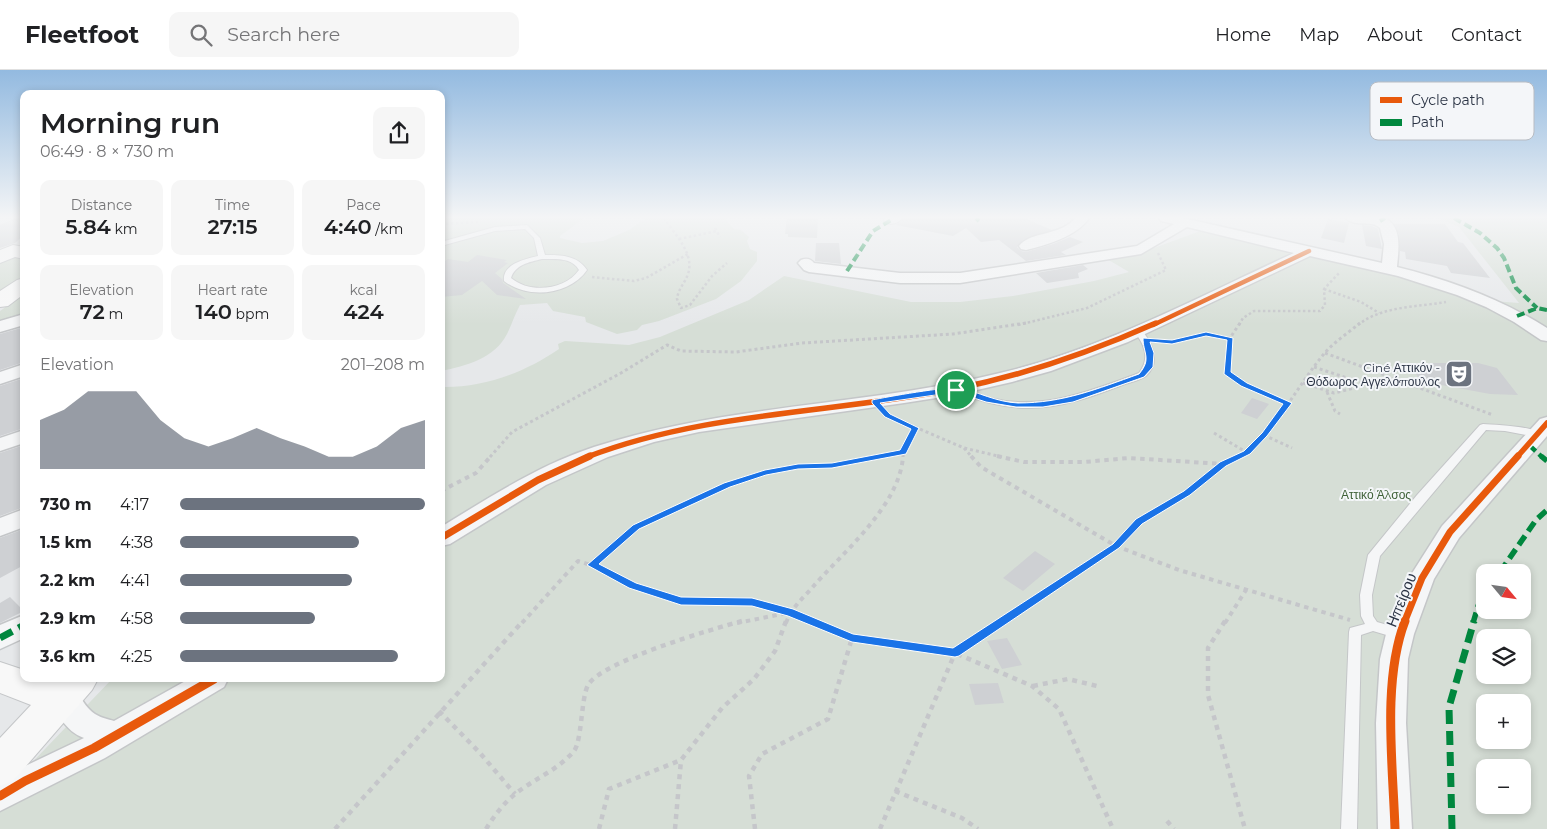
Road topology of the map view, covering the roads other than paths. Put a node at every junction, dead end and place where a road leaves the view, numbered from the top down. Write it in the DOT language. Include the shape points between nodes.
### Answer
graph roads {
  1 [pos="541,253"];
  2 [pos="1122,253"];
  3 [pos="1304,253"];
  4 [pos="1320,253"];
  5 [pos="1389,253"];
  6 [pos="542,257"];
  7 [pos="806,263"];
  8 [pos="1389,269"];
  9 [pos="20,286"];
  10 [pos="0,301"];
  11 [pos="20,320"];
  12 [pos="0,327"];
  13 [pos="1142,335"];
  14 [pos="1547,336"];
  15 [pos="20,371"];
  16 [pos="0,378"];
  17 [pos="956,390"];
  18 [pos="1542,428"];
  19 [pos="20,438"];
  20 [pos="0,446"];
  21 [pos="20,519"];
  22 [pos="0,528"];
  23 [pos="445,536"];
  24 [pos="1373,626"];
  25 [pos="20,627"];
  26 [pos="1400,634"];
  27 [pos="0,638"];
  28 [pos="0,677"];
  29 [pos="20,681"];
  30 [pos="22,682"];
  31 [pos="209,682"];
  32 [pos="67,692"];
  33 [pos="118,735"];
  34 [pos="0,767"];
  35 [pos="0,796"];
  36 [pos="1349,829"];
  37 [pos="1395,829"];
  1 -- 6 [label="lane"];
  2 -- 7 [label="street" via="960,278 900,278 817,269"];
  3 -- 13 [label="street"];
  4 -- 8 [label="street"];
  5 -- 8 [label="street"];
  6 -- 6 [label="lane" via="512,268 508,274 511,284 542,290 566,285 583,270 575,260"];
  8 -- 14 [label="street" via="1472,294 1517,316"];
  9 -- 10 [label="street"];
  11 -- 12 [label="street"];
  13 -- 17 [label="street" via="1048,367"];
  13 -- 17 [label="lane" via="1150,353 1149,367 1142,375 1073,400 1016,405 988,401"];
  15 -- 16 [label="street"];
  17 -- 23 [label="street" via="699,426 648,437 598,452 559,469"];
  18 -- 24 [label="lane" via="1482,428 1420,498 1374,556 1366,595 1367,616"];
  18 -- 26 [label="street, Ηπείρου" via="1450,532 1422,578"];
  19 -- 20 [label="street"];
  21 -- 22 [label="street"];
  24 -- 26 [label="lane"];
  24 -- 36 [label="lane" via="1355,632"];
  25 -- 27 [label="street"];
  26 -- 37 [label="street, Ηπείρου" via="1394,659 1391,723"];
  28 -- 29 [label="street"];
  30 -- 32 [label="street"];
  31 -- 33 [label="street"];
  32 -- 33 [label="street" via="75,717 86,725"];
  32 -- 34 [label="street"];
  33 -- 35 [label="street"];
}
